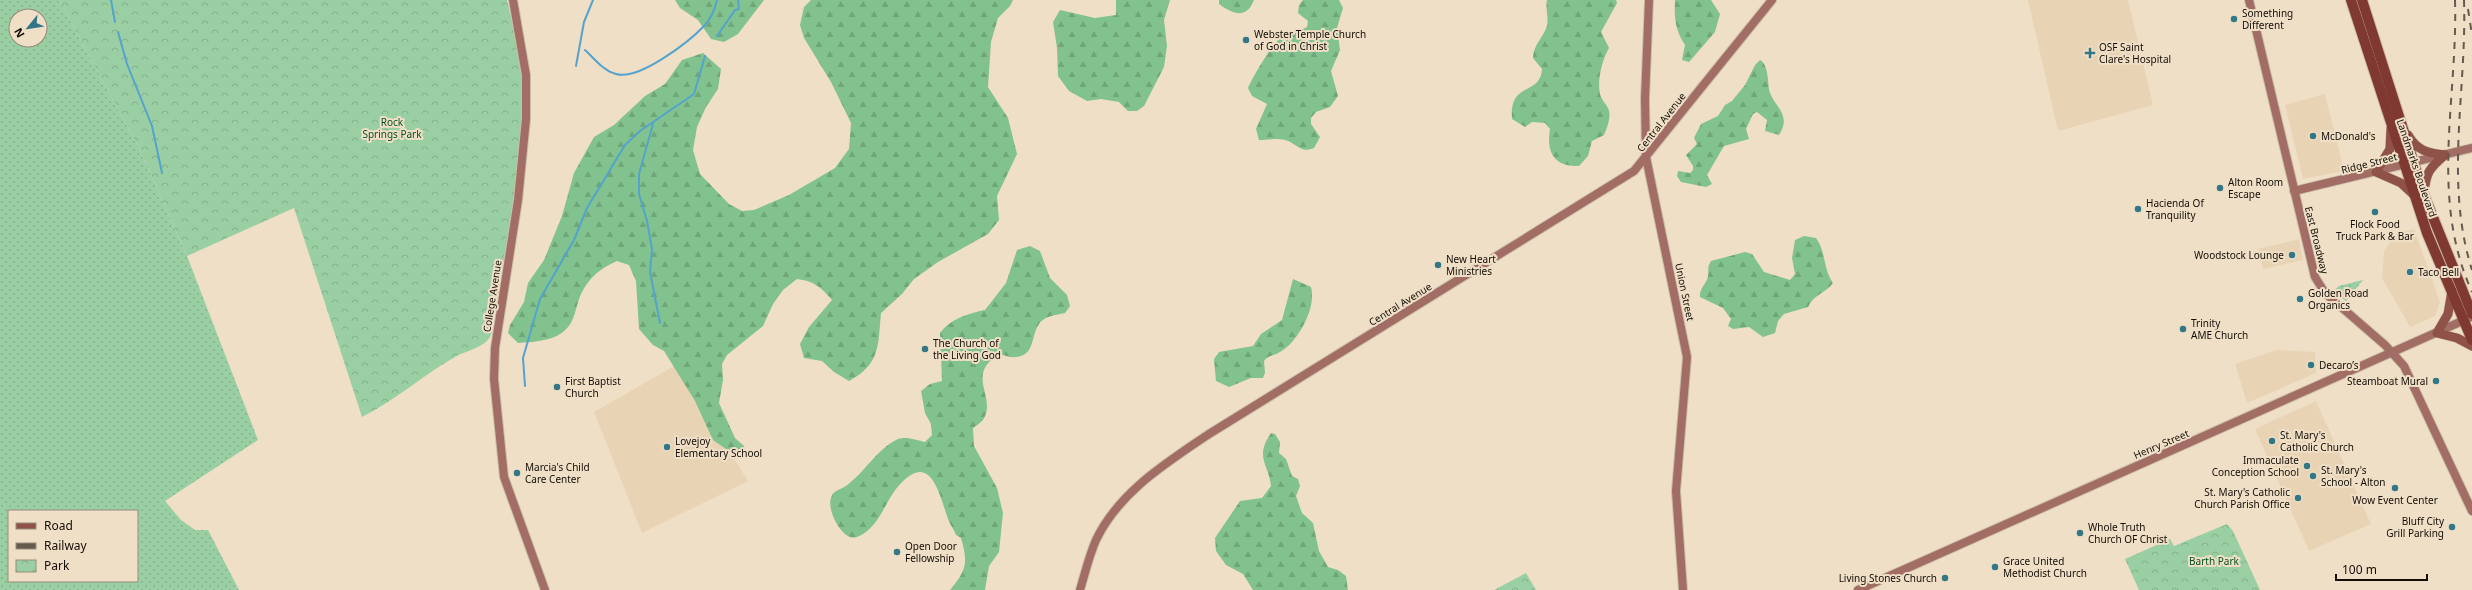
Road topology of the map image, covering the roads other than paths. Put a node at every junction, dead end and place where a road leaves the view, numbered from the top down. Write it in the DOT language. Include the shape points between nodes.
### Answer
graph roads {
  1 [pos="513,0"];
  2 [pos="1649,0"];
  3 [pos="1772,0"];
  4 [pos="2249,0"];
  5 [pos="2351,0"];
  6 [pos="2362,0"];
  7 [pos="2401,125"];
  8 [pos="2391,128"];
  9 [pos="2472,148"];
  10 [pos="2445,155"];
  11 [pos="1646,157"];
  12 [pos="2414,162"];
  13 [pos="2404,165"];
  14 [pos="2376,172"];
  15 [pos="2294,191"];
  16 [pos="2420,196"];
  17 [pos="2452,290"];
  18 [pos="2472,314"];
  19 [pos="2468,319"];
  20 [pos="2436,333"];
  21 [pos="2472,340"];
  22 [pos="2472,346"];
  23 [pos="2392,353"];
  24 [pos="2472,511"];
  25 [pos="545,590"];
  26 [pos="1080,590"];
  27 [pos="1683,590"];
  28 [pos="1858,590"];
  1 -- 25 [label="street, College Avenue" via="524,61 526,119 518,200 496,341 494,379 504,477"];
  2 -- 11 [label="street, Union Street"];
  3 -- 11 [label="street, Central Avenue"];
  4 -- 15 [label="street, East Broadway"];
  5 -- 8 [label="highway, Landmarks Boulevard"];
  6 -- 7 [label="highway, Landmarks Boulevard"];
  7 -- 10 [label="main road" via="2413,144 2424,152"];
  7 -- 12 [label="highway, Landmarks Boulevard"];
  8 -- 13 [label="highway, Landmarks Boulevard"];
  8 -- 14 [label="main road" via="2390,149"];
  9 -- 10 [label="street, Ridge Street"];
  10 -- 12 [label="street, Ridge Street"];
  10 -- 16 [label="main road" via="2426,176"];
  11 -- 26 [label="street, Central Avenue" via="1625,176 1209,434 1154,473 1127,496 1103,527 1090,555"];
  11 -- 27 [label="street, Union Street" via="1687,348 1676,491"];
  12 -- 13 [label="street, Ridge Street"];
  12 -- 16 [label="highway, Landmarks Boulevard"];
  13 -- 14 [label="street, Ridge Street"];
  13 -- 16 [label="highway, Landmarks Boulevard"];
  14 -- 15 [label="street, Ridge Street"];
  14 -- 16 [label="main road" via="2401,183"];
  15 -- 23 [label="street, East Broadway" via="2311,262 2320,287"];
  16 -- 17 [label="highway, Landmarks Boulevard" via="2426,233"];
  16 -- 18 [label="highway, Landmarks Boulevard"];
  17 -- 19 [label="highway, Landmarks Boulevard"];
  17 -- 20 [label="main road" via="2448,314"];
  19 -- 20 [label="street, Henry Street"];
  19 -- 21 [label="highway, Landmarks Boulevard"];
  20 -- 22 [label="main road" via="2456,338"];
  20 -- 23 [label="street, Henry Street"];
  23 -- 24 [label="street, East Broadway" via="2412,381"];
  23 -- 28 [label="street, Henry Street"];
}
